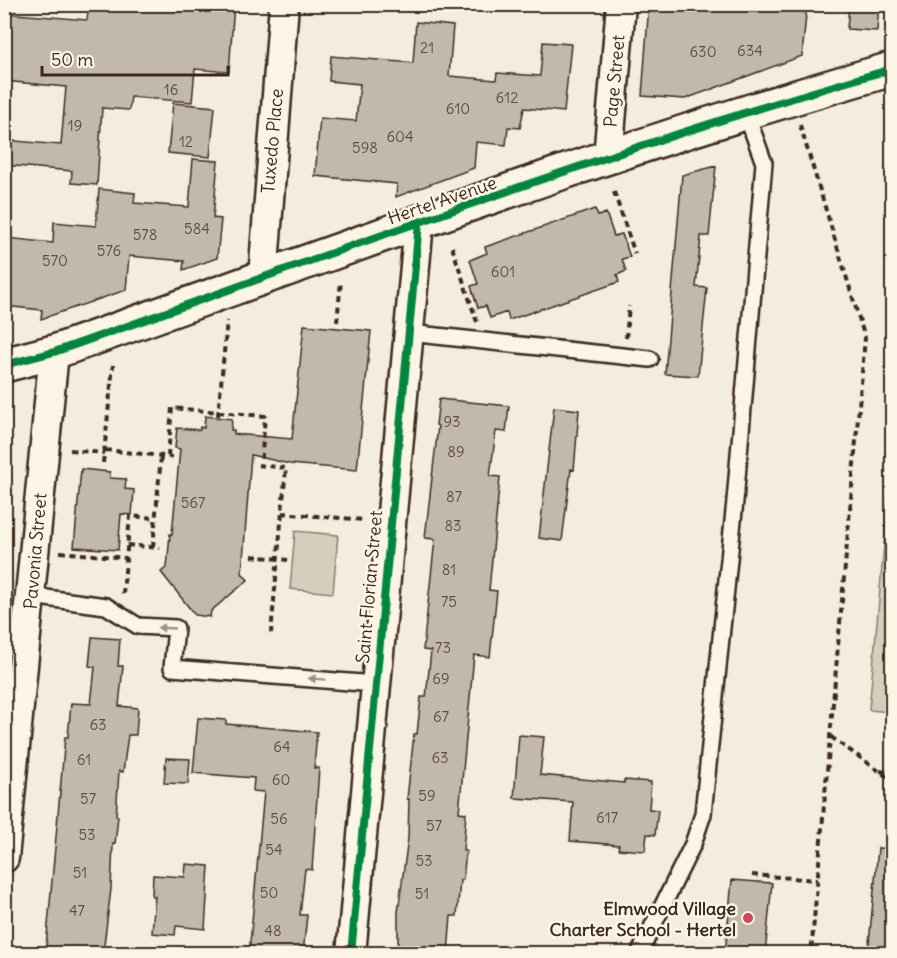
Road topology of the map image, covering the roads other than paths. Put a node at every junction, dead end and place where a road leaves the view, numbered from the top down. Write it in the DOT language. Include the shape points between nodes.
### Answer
graph roads {
  1 [pos="284,4"];
  2 [pos="621,4"];
  3 [pos="892,69"];
  4 [pos="746,113"];
  5 [pos="608,158"];
  6 [pos="419,224"];
  7 [pos="263,278"];
  8 [pos="409,333"];
  9 [pos="54,352"];
  10 [pos="650,359"];
  11 [pos="4,365"];
  12 [pos="32,596"];
  13 [pos="375,684"];
  14 [pos="4,858"];
  15 [pos="351,954"];
  16 [pos="639,954"];
  1 -- 7 [label="street, Tuxedo Place"];
  2 -- 5 [label="street, Page Street"];
  3 -- 4 [label="street, Hertel Avenue"];
  4 -- 5 [label="street, Hertel Avenue"];
  4 -- 16 [label="lane" via="764,163 704,803 693,844"];
  5 -- 6 [label="street, Hertel Avenue"];
  6 -- 7 [label="street, Hertel Avenue"];
  6 -- 8 [label="street, Saint Florian Street"];
  7 -- 9 [label="street, Hertel Avenue"];
  8 -- 10 [label="lane"];
  8 -- 13 [label="street, Saint Florian Street"];
  9 -- 11 [label="street, Hertel Avenue"];
  9 -- 12 [label="street, Pavonia Street"];
  13 -- 12 [label="lane, one-way" via="172,668 176,628 138,627 106,606"];
  12 -- 14 [label="street, Pavonia Street"];
  13 -- 15 [label="street, Saint Florian Street"];
}
